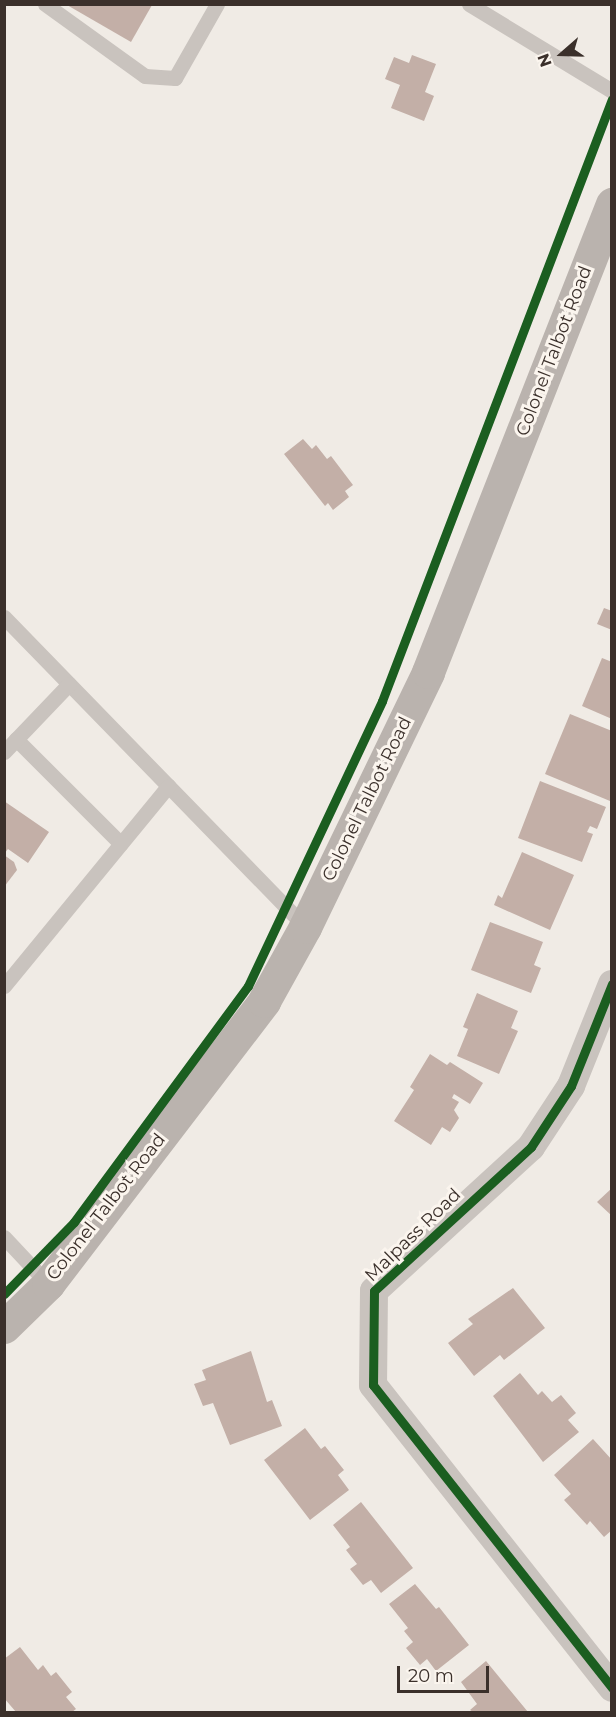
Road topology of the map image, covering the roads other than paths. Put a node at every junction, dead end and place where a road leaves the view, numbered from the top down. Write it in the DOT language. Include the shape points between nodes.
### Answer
graph roads {
  1 [pos="45,4"];
  2 [pos="217,4"];
  3 [pos="470,4"];
  4 [pos="612,91"];
  5 [pos="612,204"];
  6 [pos="4,617"];
  7 [pos="69,684"];
  8 [pos="16,739"];
  9 [pos="4,752"];
  10 [pos="168,786"];
  11 [pos="121,844"];
  12 [pos="305,927"];
  13 [pos="612,984"];
  14 [pos="4,986"];
  15 [pos="4,1237"];
  16 [pos="48,1284"];
  17 [pos="4,1327"];
  18 [pos="612,1688"];
  1 -- 2 [label="lane" via="145,76 175,78"];
  3 -- 4 [label="lane"];
  5 -- 12 [label="main road, Colonel Talbot Road" via="428,672"];
  6 -- 7 [label="lane"];
  7 -- 8 [label="lane"];
  7 -- 10 [label="lane"];
  8 -- 9 [label="lane"];
  8 -- 11 [label="lane"];
  10 -- 11 [label="lane"];
  10 -- 12 [label="lane"];
  11 -- 14 [label="lane"];
  12 -- 16 [label="main road, Colonel Talbot Road" via="264,1001"];
  13 -- 18 [label="street, Malpass Road" via="571,1086 531,1147 374,1291 373,1385"];
  15 -- 16 [label="lane"];
  16 -- 17 [label="main road, Colonel Talbot Road"];
}
